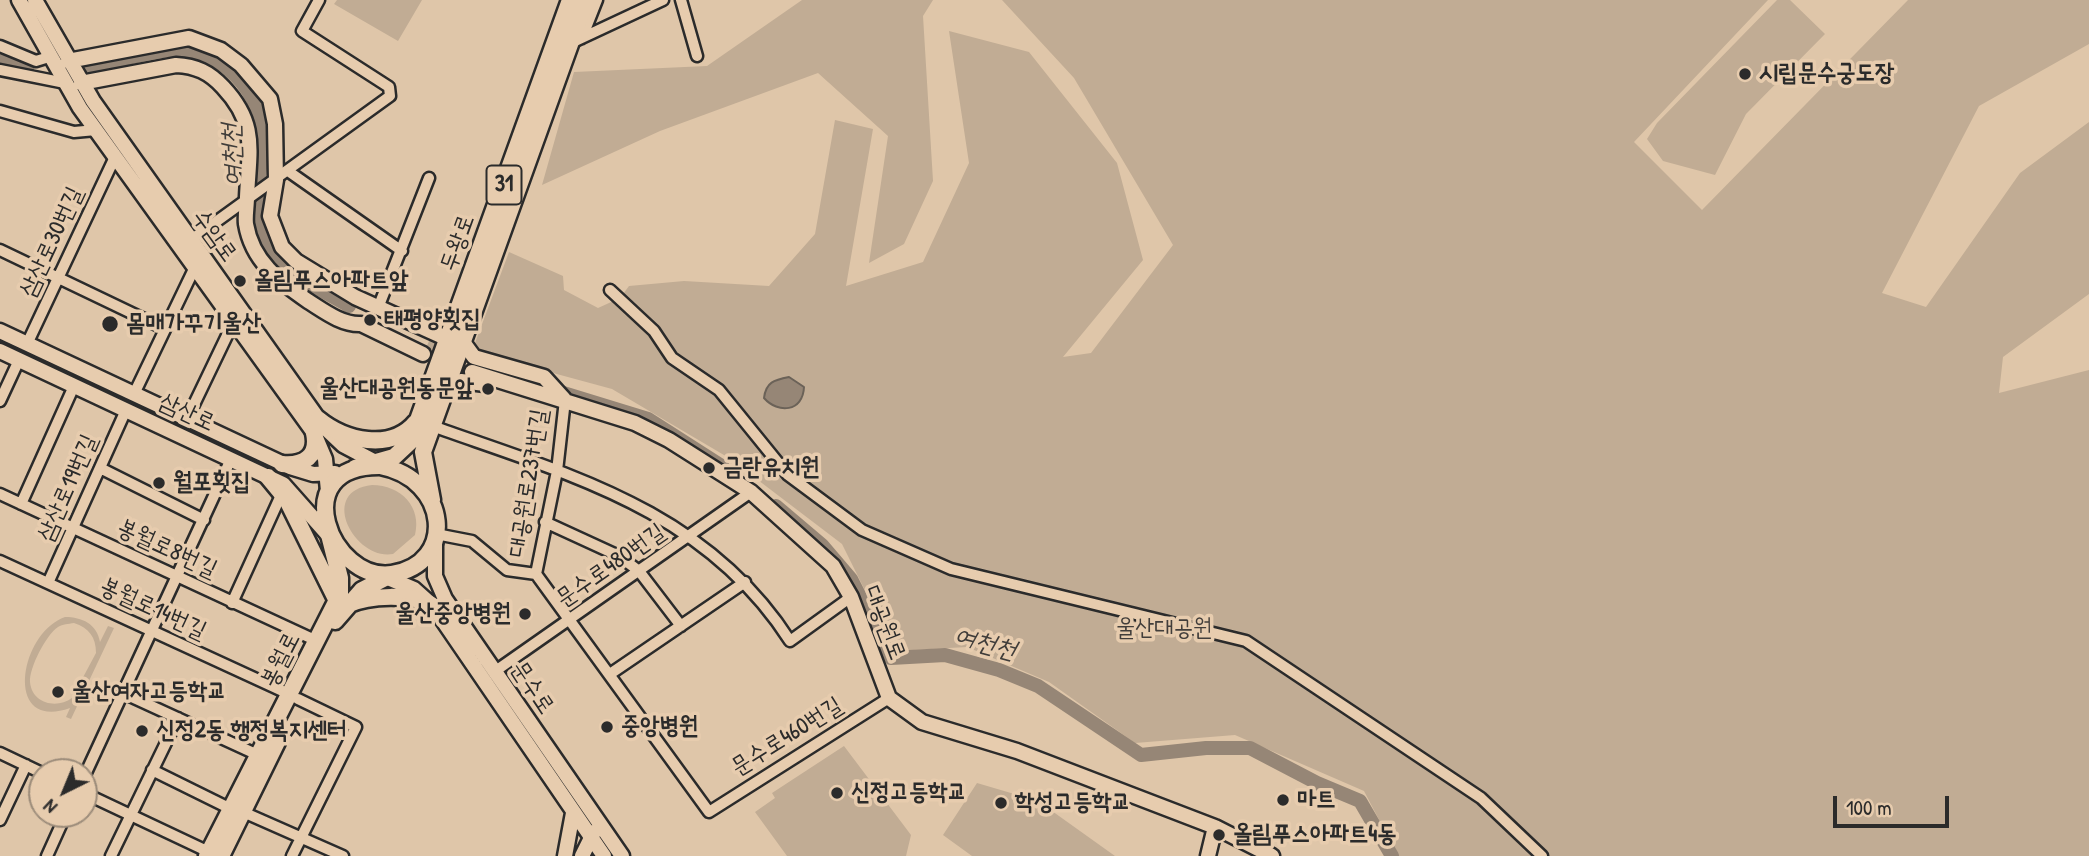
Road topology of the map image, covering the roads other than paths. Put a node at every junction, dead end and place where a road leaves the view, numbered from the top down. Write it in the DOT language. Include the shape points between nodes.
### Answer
graph roads {
  1 [pos="19,0"];
  2 [pos="35,0"];
  3 [pos="319,0"];
  4 [pos="570,0"];
  5 [pos="586,0"];
  6 [pos="597,0"];
  7 [pos="663,0"];
  8 [pos="681,0"];
  9 [pos="577,40"];
  10 [pos="0,46"];
  11 [pos="550,50"];
  12 [pos="697,56"];
  13 [pos="49,57"];
  14 [pos="68,61"];
  15 [pos="0,70"];
  16 [pos="65,83"];
  17 [pos="81,83"];
  18 [pos="0,111"];
  19 [pos="96,130"];
  20 [pos="115,157"];
  21 [pos="288,171"];
  22 [pos="429,178"];
  23 [pos="276,180"];
  24 [pos="247,202"];
  25 [pos="185,244"];
  26 [pos="0,250"];
  27 [pos="402,251"];
  28 [pos="195,267"];
  29 [pos="59,276"];
  30 [pos="610,290"];
  31 [pos="345,291"];
  32 [pos="378,308"];
  33 [pos="234,321"];
  34 [pos="355,325"];
  35 [pos="165,329"];
  36 [pos="0,331"];
  37 [pos="456,340"];
  38 [pos="27,344"];
  39 [pos="0,351"];
  40 [pos="19,360"];
  41 [pos="473,368"];
  42 [pos="437,370"];
  43 [pos="74,386"];
  44 [pos="445,392"];
  45 [pos="134,394"];
  46 [pos="565,400"];
  47 [pos="0,401"];
  48 [pos="126,410"];
  49 [pos="187,419"];
  50 [pos="426,422"];
  51 [pos="316,426"];
  52 [pos="231,459"];
  53 [pos="282,464"];
  54 [pos="382,465"];
  55 [pos="100,468"];
  56 [pos="557,471"];
  57 [pos="268,477"];
  58 [pos="328,482"];
  59 [pos="751,492"];
  60 [pos="282,493"];
  61 [pos="0,494"];
  62 [pos="432,500"];
  63 [pos="21,504"];
  64 [pos="204,520"];
  65 [pos="545,522"];
  66 [pos="74,528"];
  67 [pos="436,534"];
  68 [pos="689,537"];
  69 [pos="331,538"];
  70 [pos="0,561"];
  71 [pos="639,572"];
  72 [pos="536,574"];
  73 [pos="391,575"];
  74 [pos="178,577"];
  75 [pos="48,583"];
  76 [pos="745,583"];
  77 [pos="851,597"];
  78 [pos="232,603"];
  79 [pos="342,603"];
  80 [pos="433,606"];
  81 [pos="570,620"];
  82 [pos="681,626"];
  83 [pos="152,632"];
  84 [pos="323,634"];
  85 [pos="494,672"];
  86 [pos="610,674"];
  87 [pos="123,693"];
  88 [pos="294,696"];
  89 [pos="889,698"];
  90 [pos="177,718"];
  91 [pos="0,753"];
  92 [pos="258,755"];
  93 [pos="93,758"];
  94 [pos="26,765"];
  95 [pos="152,770"];
  96 [pos="98,800"];
  97 [pos="237,811"];
  98 [pos="573,814"];
  99 [pos="592,814"];
  100 [pos="131,815"];
  101 [pos="0,820"];
  102 [pos="1214,827"];
  103 [pos="60,828"];
  104 [pos="301,838"];
  105 [pos="592,840"];
  106 [pos="212,855"];
  107 [pos="47,856"];
  108 [pos="111,856"];
  109 [pos="292,856"];
  110 [pos="343,856"];
  111 [pos="565,856"];
  112 [pos="582,856"];
  113 [pos="604,856"];
  114 [pos="622,856"];
  115 [pos="1208,856"];
  116 [pos="1272,856"];
  117 [pos="1542,856"];
  1 -- 13 [label="main road, 수암로"];
  2 -- 14 [label="main road, 수암로"];
  3 -- 21 [label="street" via="302,31 389,87 391,93"];
  4 -- 11 [label="main road, 두왕로 / 31"];
  5 -- 9 [label="main road"];
  6 -- 9 [label="street"];
  7 -- 9 [label="street"];
  8 -- 12 [label="street"];
  9 -- 11 [label="street"];
  9 -- 37 [label="main road" via="556,78"];
  10 -- 13 [label="street" via="36,61"];
  11 -- 37 [label="main road, 두왕로 / 31"];
  13 -- 16 [label="main road, 수암로"];
  14 -- 17 [label="main road, 수암로"];
  14 -- 23 [label="main road" via="189,38 221,50 241,65 270,99"];
  15 -- 16 [label="street"];
  16 -- 19 [label="main road, 수암로"];
  17 -- 24 [label="main road" via="176,65 211,75 245,116 250,138"];
  17 -- 25 [label="main road, 수암로"];
  18 -- 19 [label="street" via="74,132"];
  19 -- 20 [label="main road, 수암로"];
  20 -- 25 [label="main road, 수암로"];
  20 -- 29 [label="street, 삼산로30번길"];
  21 -- 23 [label="street"];
  21 -- 27 [label="street"];
  22 -- 27 [label="street"];
  23 -- 24 [label="street"];
  23 -- 31 [label="main road" via="270,216 282,247"];
  24 -- 25 [label="street"];
  24 -- 34 [label="main road" via="251,242 275,277"];
  25 -- 28 [label="main road, 수암로"];
  25 -- 51 [label="main road, 수암로"];
  26 -- 29 [label="street"];
  27 -- 32 [label="street"];
  28 -- 33 [label="main road, 수암로"];
  28 -- 35 [label="street"];
  29 -- 35 [label="street"];
  29 -- 38 [label="street, 삼산로30번길"];
  30 -- 117 [label="street" via="654,331 672,358 719,390 788,475 862,530 951,569 1246,641 1481,798"];
  31 -- 32 [label="main road"];
  31 -- 34 [label="main road" via="353,304 426,348"];
  32 -- 37 [label="main road"];
  33 -- 49 [label="street"];
  33 -- 51 [label="main road, 수암로"];
  34 -- 42 [label="main road"];
  35 -- 45 [label="street"];
  36 -- 38 [label="main road, 삼산로"];
  37 -- 41 [label="main road"];
  37 -- 42 [label="main road, 두왕로 / 31"];
  37 -- 44 [label="main road"];
  38 -- 45 [label="main road, 삼산로"];
  39 -- 40 [label="main road, 삼산로"];
  40 -- 43 [label="main road, 삼산로"];
  40 -- 47 [label="street"];
  41 -- 44 [label="main road"];
  41 -- 46 [label="main road, 대공원로" via="546,400"];
  41 -- 46 [label="main road" via="544,377"];
  42 -- 50 [label="main road, 두왕로"];
  43 -- 48 [label="main road, 삼산로"];
  43 -- 63 [label="street"];
  44 -- 50 [label="main road"];
  45 -- 49 [label="main road, 삼산로"];
  46 -- 56 [label="street, 대공원로237번길"];
  46 -- 59 [label="main road, 대공원로" via="635,423"];
  48 -- 52 [label="main road, 삼산로"];
  48 -- 55 [label="street, 삼산로19번길"];
  49 -- 53 [label="main road, 삼산로"];
  50 -- 51 [label="main road" via="386,440"];
  50 -- 54 [label="main road, 두왕로" via="405,450"];
  50 -- 56 [label="street"];
  50 -- 62 [label="main road" via="422,459"];
  51 -- 53 [label="main road" via="315,450 309,459"];
  51 -- 54 [label="main road, 수암로"];
  51 -- 58 [label="main road, 수암로"];
  52 -- 57 [label="main road, 삼산로"];
  52 -- 64 [label="street"];
  53 -- 58 [label="main road, 삼산로"];
  54 -- 58 [label="main road, 두왕로" via="355,468"];
  54 -- 62 [label="main road" via="413,477"];
  55 -- 64 [label="street"];
  55 -- 66 [label="street, 삼산로19번길"];
  56 -- 65 [label="street, 대공원로237번길"];
  56 -- 68 [label="street" via="596,483 645,507"];
  57 -- 60 [label="main road"];
  57 -- 69 [label="main road, 삼산로" via="289,489"];
  58 -- 69 [label="main road, 봉월로" via="324,515"];
  59 -- 68 [label="street, 문수로480번길"];
  59 -- 77 [label="main road, 대공원로" via="833,566"];
  60 -- 78 [label="street"];
  60 -- 79 [label="main road"];
  61 -- 63 [label="street, 봉월로8번길"];
  62 -- 67 [label="main road"];
  63 -- 66 [label="street, 봉월로8번길"];
  64 -- 74 [label="street"];
  65 -- 71 [label="street" via="619,556"];
  65 -- 72 [label="street, 대공원로237번길"];
  66 -- 74 [label="street, 봉월로8번길"];
  66 -- 75 [label="street, 삼산로19번길"];
  67 -- 72 [label="street" via="472,541 507,570"];
  67 -- 73 [label="main road" via="419,560"];
  67 -- 85 [label="main road, 문수로" via="437,583"];
  68 -- 71 [label="street, 문수로480번길"];
  68 -- 76 [label="street" via="718,556"];
  69 -- 73 [label="main road" via="370,571"];
  69 -- 79 [label="main road, 봉월로"];
  70 -- 75 [label="street, 봉월로14번길"];
  71 -- 81 [label="street, 문수로480번길"];
  71 -- 82 [label="street"];
  72 -- 81 [label="street"];
  73 -- 79 [label="main road, 봉월로"];
  73 -- 80 [label="main road, 문수로"];
  74 -- 78 [label="street, 봉월로8번길"];
  74 -- 83 [label="street"];
  75 -- 83 [label="street, 봉월로14번길"];
  76 -- 77 [label="street" via="790,641"];
  76 -- 82 [label="street"];
  77 -- 89 [label="main road, 대공원로"];
  78 -- 84 [label="street, 봉월로8번길"];
  79 -- 80 [label="main road" via="414,598"];
  79 -- 84 [label="main road, 봉월로"];
  80 -- 98 [label="main road, 문수로"];
  81 -- 85 [label="street, 문수로480번길"];
  81 -- 86 [label="street"];
  82 -- 86 [label="street"];
  83 -- 87 [label="street"];
  83 -- 88 [label="street, 봉월로14번길"];
  84 -- 88 [label="main road, 봉월로"];
  85 -- 99 [label="main road, 문수로"];
  86 -- 89 [label="street, 문수로460번길" via="709,812"];
  87 -- 90 [label="street"];
  87 -- 93 [label="street"];
  88 -- 92 [label="main road, 봉월로"];
  88 -- 97 [label="main road"];
  88 -- 104 [label="street, 봉월로14번길" via="356,727"];
  89 -- 102 [label="main road, 대공원로" via="922,722 1017,751"];
  90 -- 92 [label="street"];
  90 -- 95 [label="street"];
  91 -- 94 [label="street"];
  92 -- 97 [label="main road, 봉월로"];
  94 -- 101 [label="street"];
  95 -- 97 [label="street"];
  95 -- 100 [label="street"];
  96 -- 100 [label="street"];
  97 -- 104 [label="street"];
  97 -- 106 [label="main road, 봉월로"];
  98 -- 105 [label="main road, 문수로"];
  98 -- 111 [label="main road"];
  99 -- 105 [label="main road"];
  99 -- 114 [label="main road, 문수로"];
  100 -- 106 [label="street"];
  100 -- 108 [label="street"];
  102 -- 115 [label="main road"];
  102 -- 116 [label="main road, 대공원로"];
  103 -- 107 [label="street"];
  104 -- 109 [label="street"];
  104 -- 110 [label="street"];
  105 -- 112 [label="main road"];
  105 -- 113 [label="main road, 문수로"];
  105 -- 114 [label="main road" via="605,841"];
}
